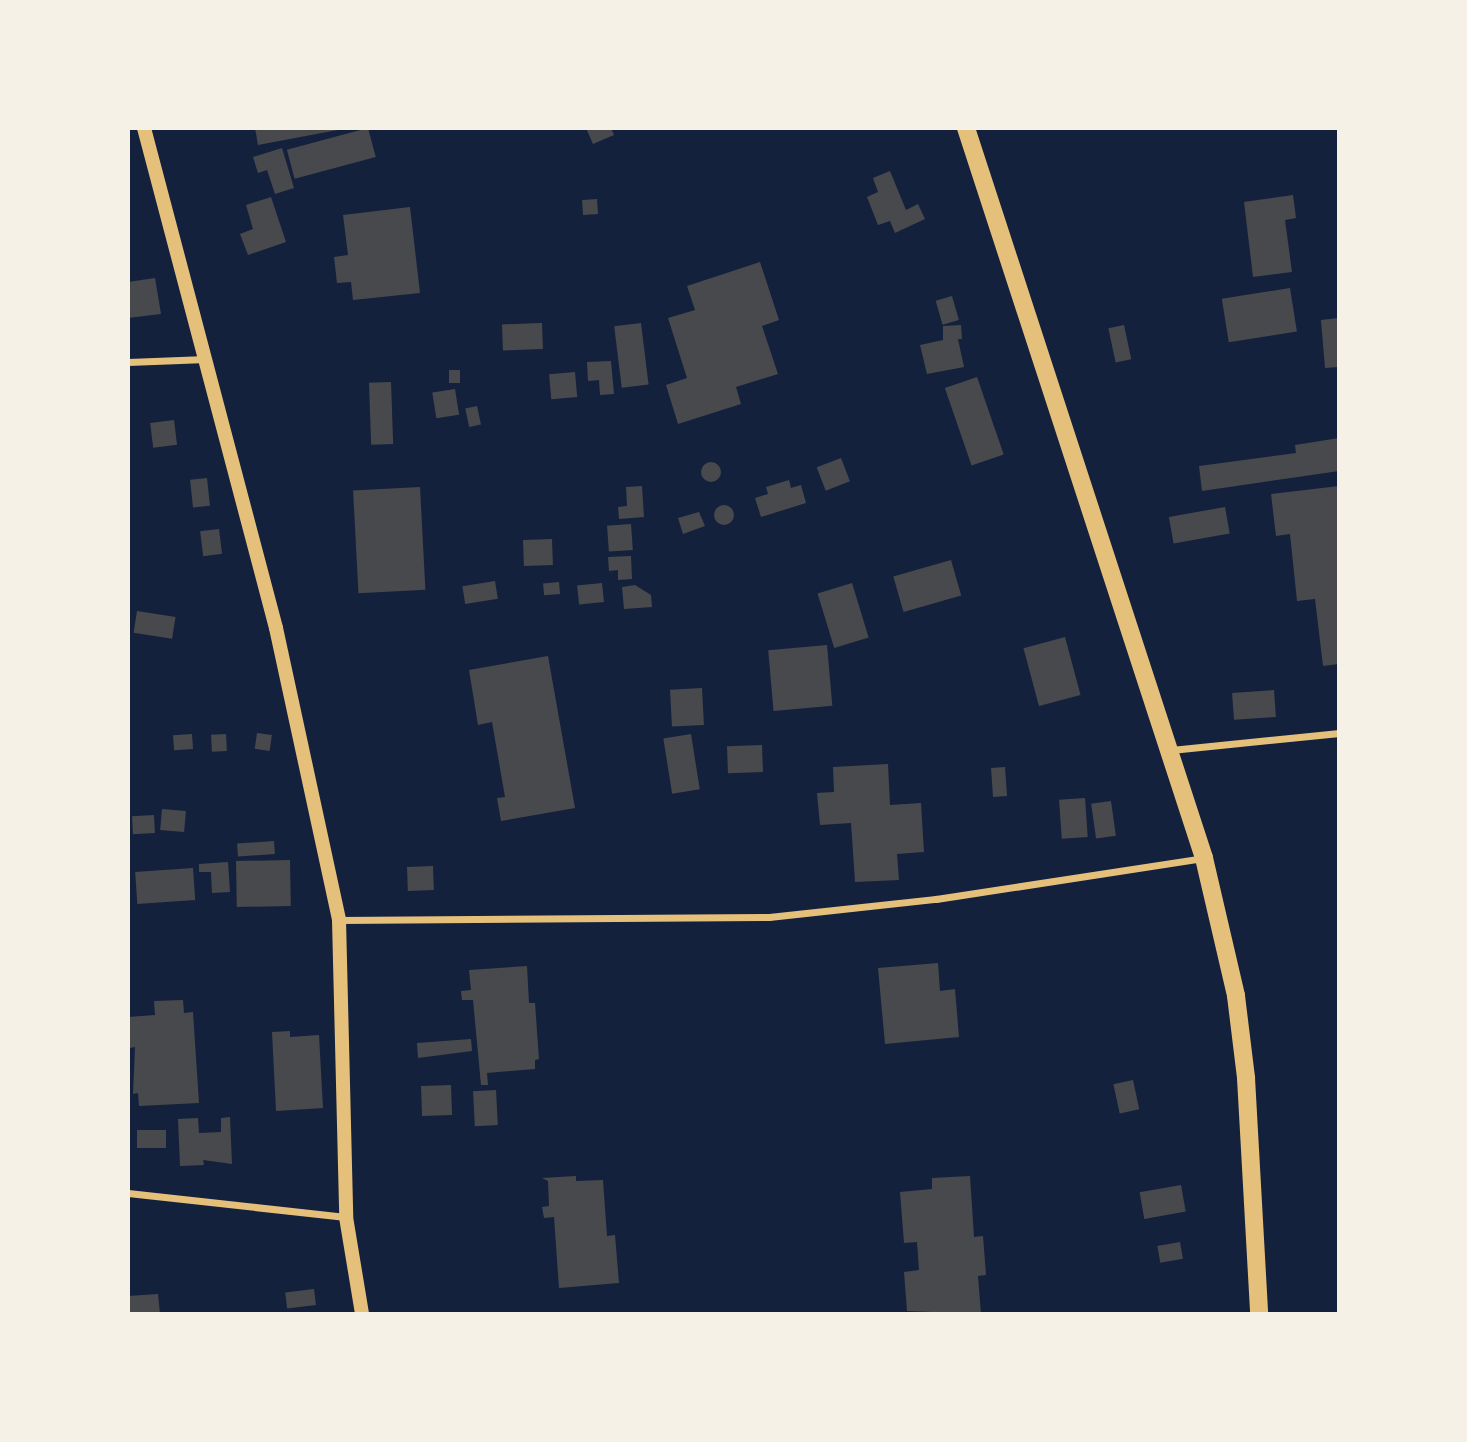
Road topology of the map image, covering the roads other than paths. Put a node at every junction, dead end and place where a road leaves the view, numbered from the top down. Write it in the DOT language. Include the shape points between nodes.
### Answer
graph roads {
  1 [pos="144,128"];
  2 [pos="966,128"];
  3 [pos="206,359"];
  4 [pos="128,362"];
  5 [pos="1339,733"];
  6 [pos="1170,750"];
  7 [pos="1204,858"];
  8 [pos="339,920"];
  9 [pos="128,1193"];
  10 [pos="346,1217"];
  11 [pos="362,1314"];
  12 [pos="1259,1314"];
  1 -- 3 [label="main road"];
  2 -- 6 [label="main road"];
  3 -- 4 [label="street"];
  3 -- 8 [label="main road" via="276,628"];
  5 -- 6 [label="street"];
  6 -- 7 [label="main road"];
  7 -- 8 [label="street" via="936,899 769,917"];
  7 -- 12 [label="main road" via="1236,996 1246,1078"];
  8 -- 10 [label="main road"];
  9 -- 10 [label="street"];
  10 -- 11 [label="main road"];
}
